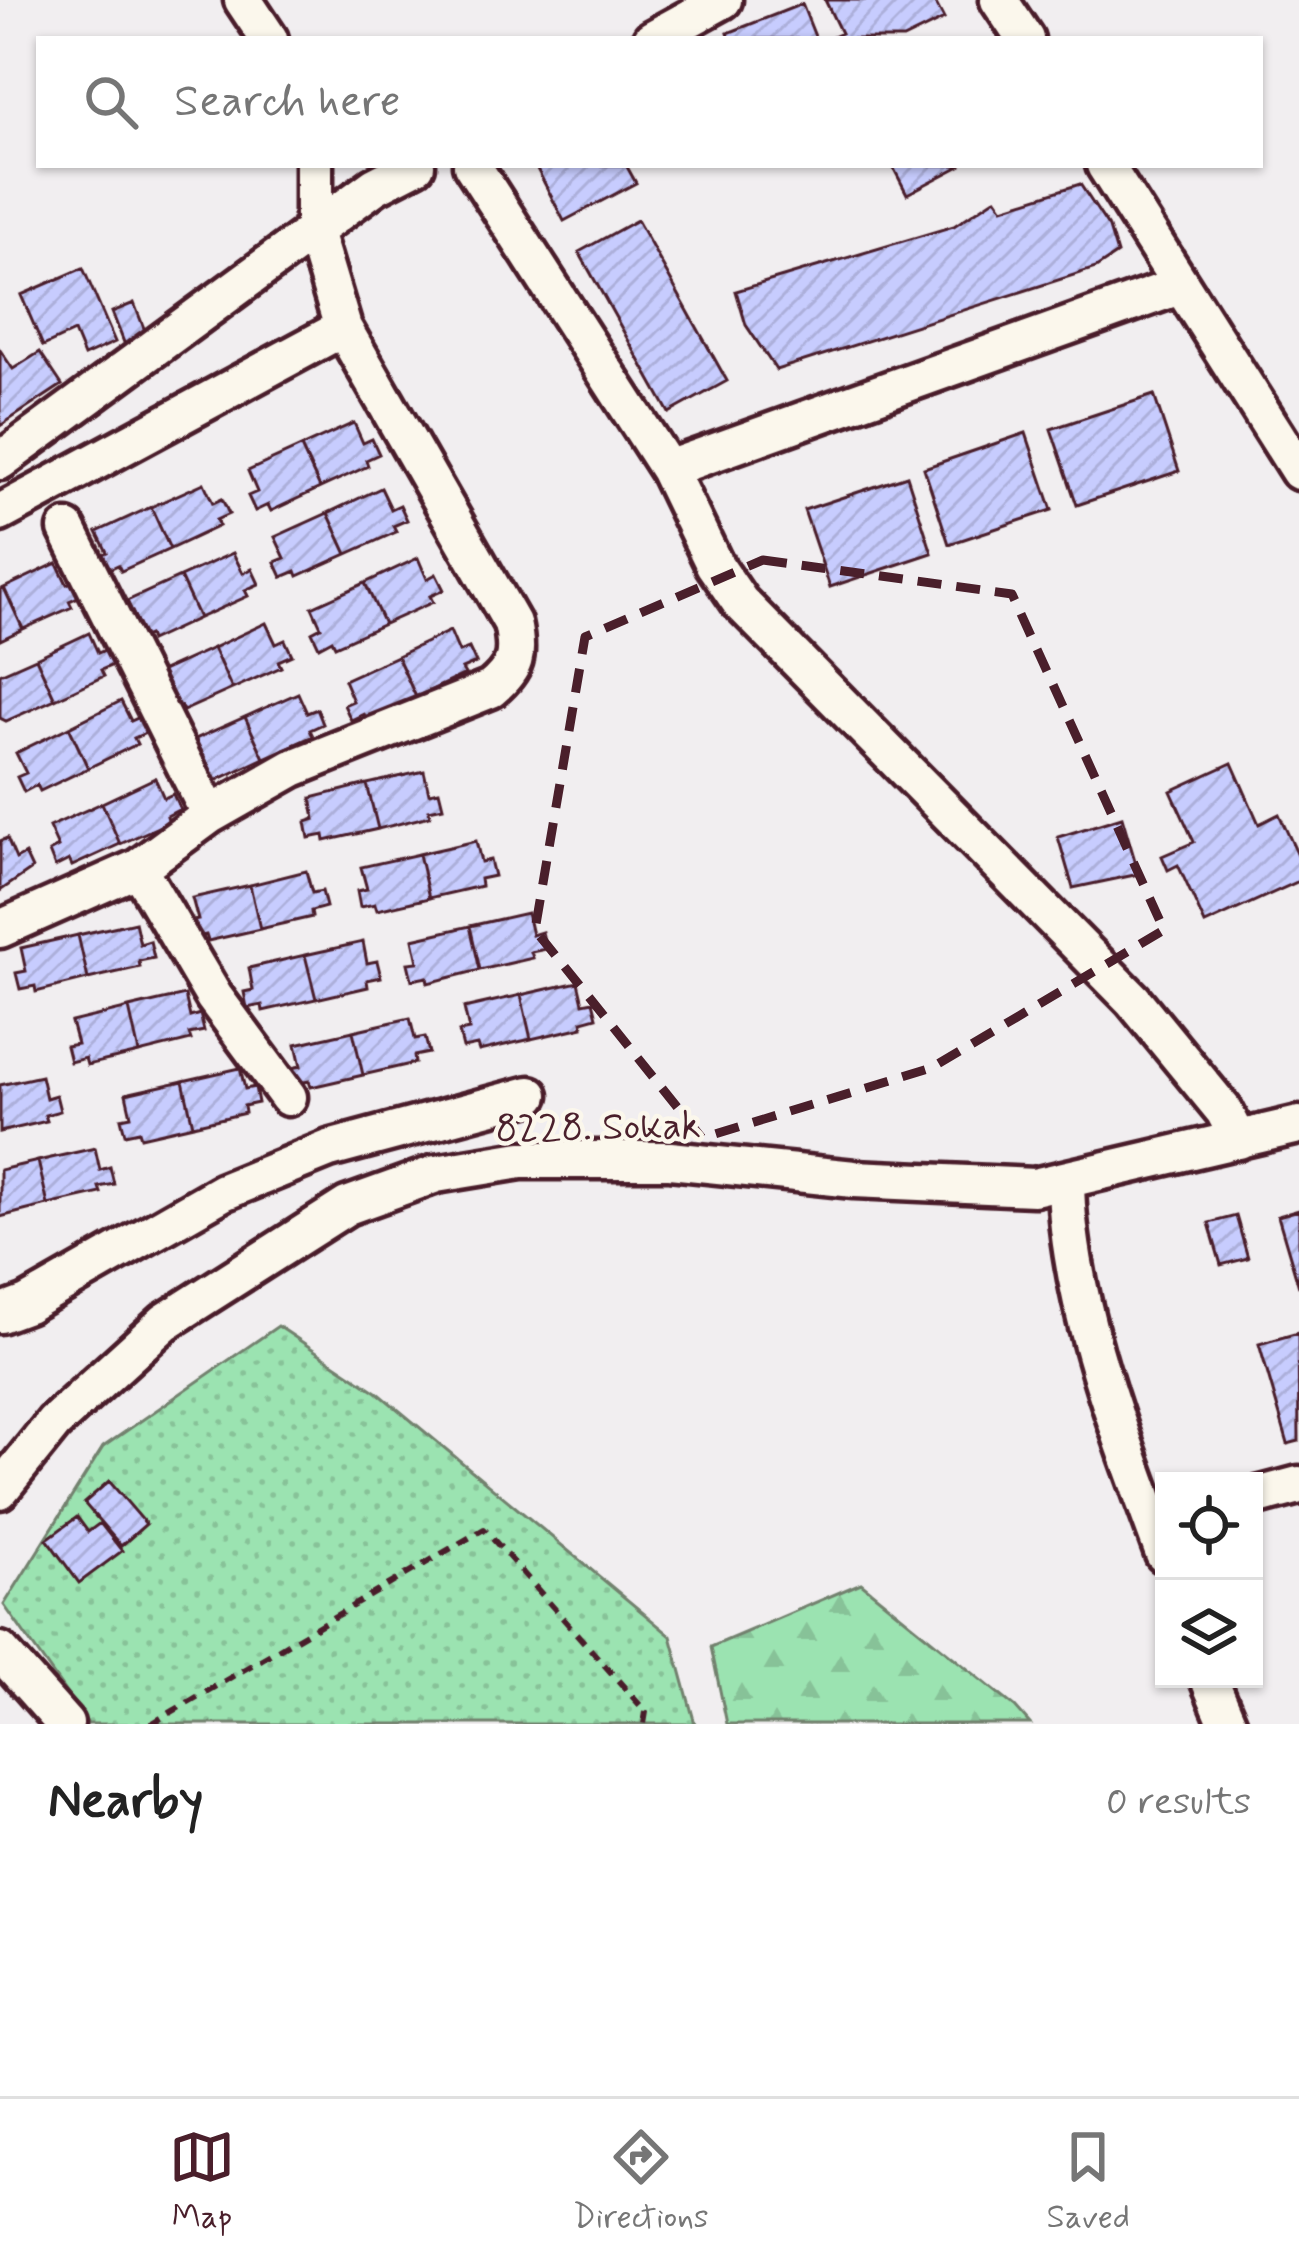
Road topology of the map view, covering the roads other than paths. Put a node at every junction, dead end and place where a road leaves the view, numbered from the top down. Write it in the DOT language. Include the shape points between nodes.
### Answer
graph roads {
  1 [pos="243,0"];
  2 [pos="724,0"];
  3 [pos="999,0"];
  4 [pos="267,36"];
  5 [pos="658,36"];
  6 [pos="1023,36"];
  7 [pos="314,168"];
  8 [pos="410,168"];
  9 [pos="474,168"];
  10 [pos="1107,168"];
  11 [pos="314,231"];
  12 [pos="1179,286"];
  13 [pos="343,328"];
  14 [pos="0,460"];
  15 [pos="668,469"];
  16 [pos="1299,471"];
  17 [pos="0,513"];
  18 [pos="67,530"];
  19 [pos="210,815"];
  20 [pos="138,868"];
  21 [pos="0,929"];
  22 [pos="530,1095"];
  23 [pos="288,1096"];
  24 [pos="1299,1125"];
  25 [pos="1238,1140"];
  26 [pos="1066,1181"];
  27 [pos="0,1314"];
  28 [pos="1299,1485"];
  29 [pos="0,1490"];
  30 [pos="1263,1495"];
  31 [pos="1155,1515"];
  32 [pos="0,1652"];
  33 [pos="1213,1688"];
  34 [pos="65,1724"];
  35 [pos="1228,1724"];
  1 -- 4 [label="street"];
  2 -- 5 [label="street"];
  3 -- 6 [label="street"];
  7 -- 11 [label="street"];
  8 -- 11 [label="street"];
  9 -- 15 [label="street"];
  10 -- 12 [label="street"];
  11 -- 13 [label="street"];
  11 -- 14 [label="street"];
  12 -- 15 [label="street"];
  12 -- 16 [label="street"];
  13 -- 17 [label="street"];
  13 -- 19 [label="street" via="512,623 518,651 512,671 491,689 293,768"];
  15 -- 25 [label="street" via="740,602 1133,1000 1224,1111"];
  18 -- 19 [label="street"];
  19 -- 20 [label="street"];
  20 -- 21 [label="street"];
  20 -- 23 [label="street" via="214,997"];
  22 -- 27 [label="street" via="329,1148 266,1174"];
  24 -- 25 [label="street, 8228. Sokak"];
  25 -- 26 [label="street, 8228. Sokak"];
  26 -- 29 [label="street, 8228. Sokak" via="1034,1187 854,1179 670,1160 521,1160 436,1174 347,1207 165,1322 54,1423"];
  26 -- 31 [label="street" via="1080,1291"];
  28 -- 30 [label="street"];
  32 -- 34 [label="street"];
  33 -- 35 [label="street"];
}
